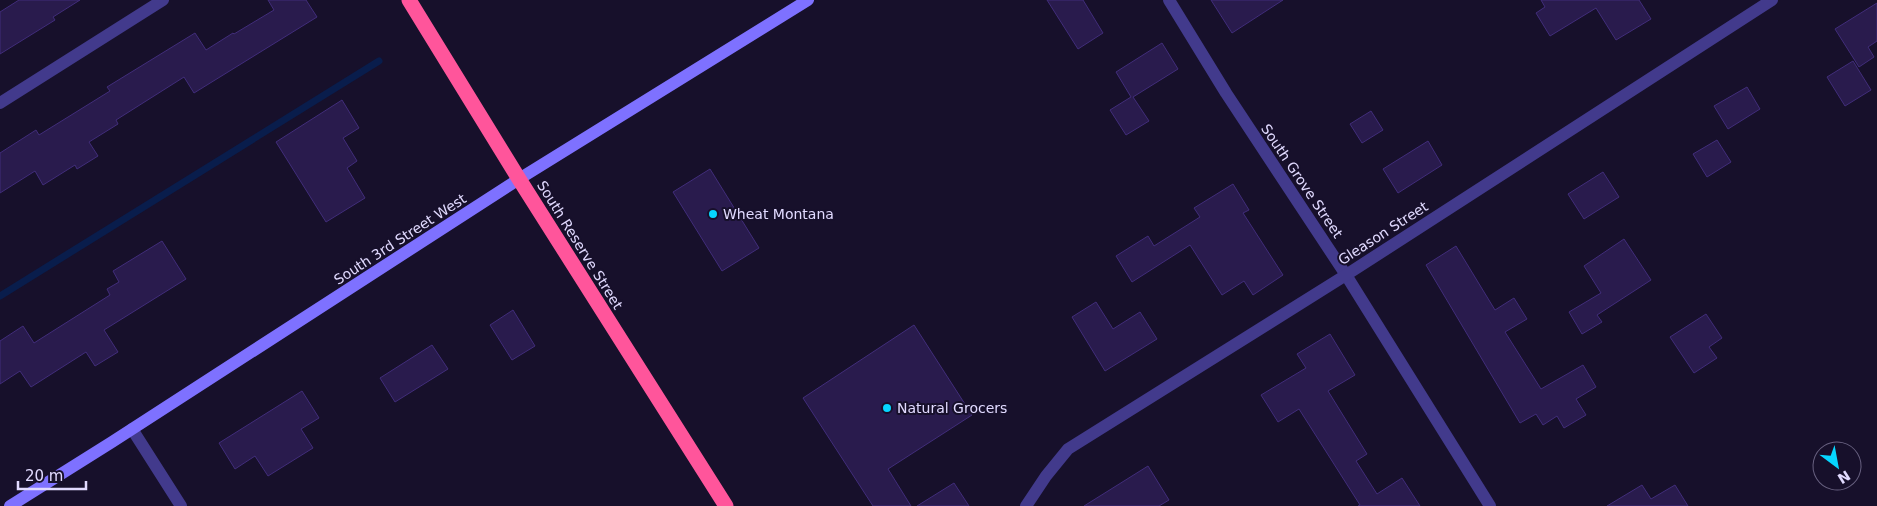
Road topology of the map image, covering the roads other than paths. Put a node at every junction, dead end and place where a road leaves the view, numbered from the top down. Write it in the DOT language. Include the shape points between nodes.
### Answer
graph roads {
  1 [pos="163,0"];
  2 [pos="409,0"];
  3 [pos="808,0"];
  4 [pos="1168,0"];
  5 [pos="1772,0"];
  6 [pos="0,103"];
  7 [pos="519,179"];
  8 [pos="1346,275"];
  9 [pos="132,429"];
  10 [pos="10,506"];
  11 [pos="180,506"];
  12 [pos="726,506"];
  13 [pos="1026,506"];
  14 [pos="1490,506"];
  1 -- 6 [label="street"];
  2 -- 7 [label="highway, South Reserve Street"];
  3 -- 7 [label="main road, South 3rd Street West"];
  4 -- 8 [label="street, South Grove Street"];
  5 -- 8 [label="street, Gleason Street"];
  7 -- 9 [label="main road, South 3rd Street West"];
  7 -- 12 [label="highway, South Reserve Street"];
  8 -- 13 [label="street, Gleason Street" via="1068,448"];
  8 -- 14 [label="street, South Grove Street"];
  9 -- 10 [label="main road, South 3rd Street West"];
  9 -- 11 [label="street"];
}
